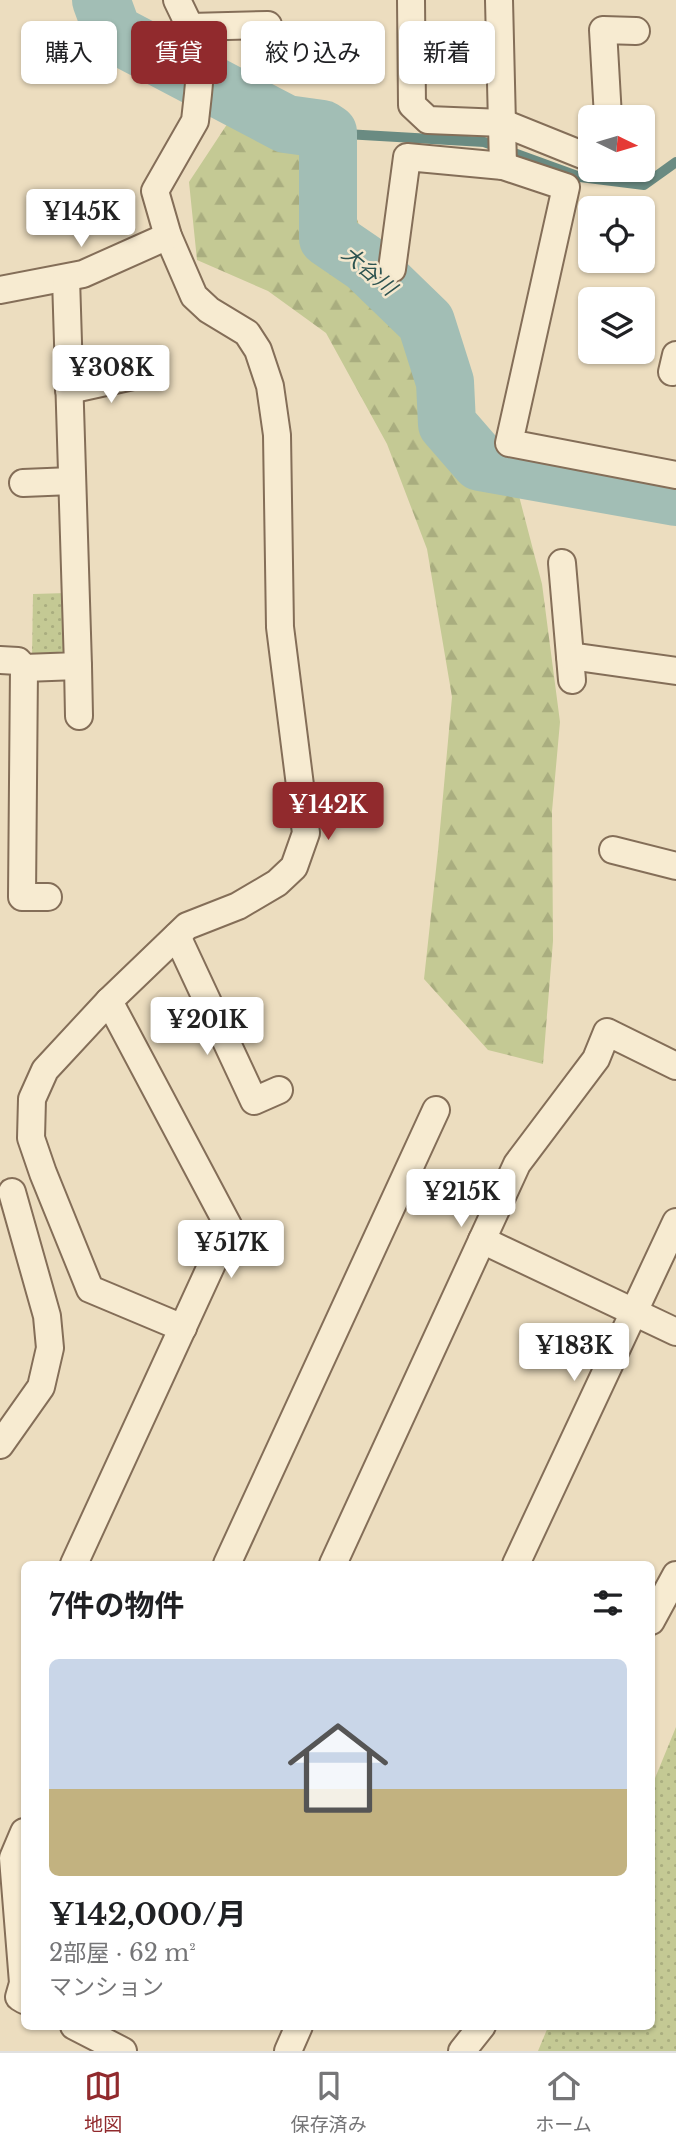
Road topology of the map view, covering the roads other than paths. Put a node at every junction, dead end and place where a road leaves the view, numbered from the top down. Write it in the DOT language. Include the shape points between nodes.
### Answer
graph roads {
  1 [pos="177,0"];
  2 [pos="411,0"];
  3 [pos="499,0"];
  4 [pos="187,21"];
  5 [pos="636,31"];
  6 [pos="199,84"];
  7 [pos="607,105"];
  8 [pos="503,123"];
  9 [pos="578,153"];
  10 [pos="503,166"];
  11 [pos="168,236"];
  12 [pos="392,269"];
  13 [pos="66,278"];
  14 [pos="0,289"];
  15 [pos="142,374"];
  16 [pos="69,390"];
  17 [pos="676,475"];
  18 [pos="72,481"];
  19 [pos="23,482"];
  20 [pos="562,563"];
  21 [pos="12,664"];
  22 [pos="78,666"];
  23 [pos="676,671"];
  24 [pos="79,716"];
  25 [pos="613,850"];
  26 [pos="676,866"];
  27 [pos="48,897"];
  28 [pos="177,936"];
  29 [pos="109,1001"];
  30 [pos="675,1064"];
  31 [pos="279,1090"];
  32 [pos="436,1110"];
  33 [pos="43,1173"];
  34 [pos="6,1192"];
  35 [pos="676,1222"];
  36 [pos="482,1240"];
  37 [pos="634,1312"];
  38 [pos="183,1328"];
  39 [pos="676,1332"];
  40 [pos="0,1445"];
  41 [pos="75,1561"];
  42 [pos="227,1561"];
  43 [pos="334,1561"];
  44 [pos="517,1561"];
  45 [pos="676,1575"];
  46 [pos="655,1614"];
  47 [pos="21,1839"];
  48 [pos="21,1958"];
  49 [pos="86,2030"];
  50 [pos="297,2030"];
  51 [pos="479,2030"];
  52 [pos="115,2040"];
  53 [pos="288,2051"];
  54 [pos="462,2051"];
  1 -- 4 [label="street"];
  2 -- 8 [label="street" via="412,105 428,120"];
  3 -- 8 [label="street"];
  5 -- 7 [label="street" via="603,30"];
  6 -- 11 [label="street" via="195,121 155,191"];
  8 -- 9 [label="street"];
  8 -- 10 [label="street"];
  10 -- 12 [label="street" via="407,157"];
  10 -- 17 [label="street" via="565,187 509,443"];
  11 -- 13 [label="street"];
  11 -- 28 [label="street" via="194,296 247,334 258,350 270,386 277,435 280,627 306,833 294,867 277,883 238,906 187,926"];
  13 -- 14 [label="street"];
  13 -- 16 [label="street"];
  15 -- 16 [label="street"];
  16 -- 18 [label="street"];
  18 -- 19 [label="street"];
  18 -- 22 [label="street"];
  20 -- 23 [label="street" via="571,668"];
  21 -- 22 [label="street"];
  21 -- 27 [label="street" via="22,897"];
  22 -- 24 [label="street"];
  25 -- 26 [label="street"];
  28 -- 29 [label="street"];
  28 -- 31 [label="street" via="254,1101"];
  29 -- 33 [label="street" via="45,1070 32,1099 31,1138"];
  29 -- 38 [label="street" via="229,1227"];
  30 -- 36 [label="street" via="607,1032 596,1059 517,1164"];
  32 -- 42 [label="street"];
  33 -- 34 [label="street"];
  33 -- 38 [label="street" via="90,1289"];
  34 -- 40 [label="street" via="47,1316 50,1348 41,1387"];
  35 -- 37 [label="street"];
  36 -- 37 [label="street"];
  36 -- 43 [label="street"];
  37 -- 39 [label="street"];
  37 -- 44 [label="street"];
  38 -- 41 [label="street"];
  45 -- 46 [label="street"];
  47 -- 48 [label="street" via="13,1858"];
  49 -- 52 [label="street"];
  50 -- 53 [label="street"];
  51 -- 54 [label="street"];
}
